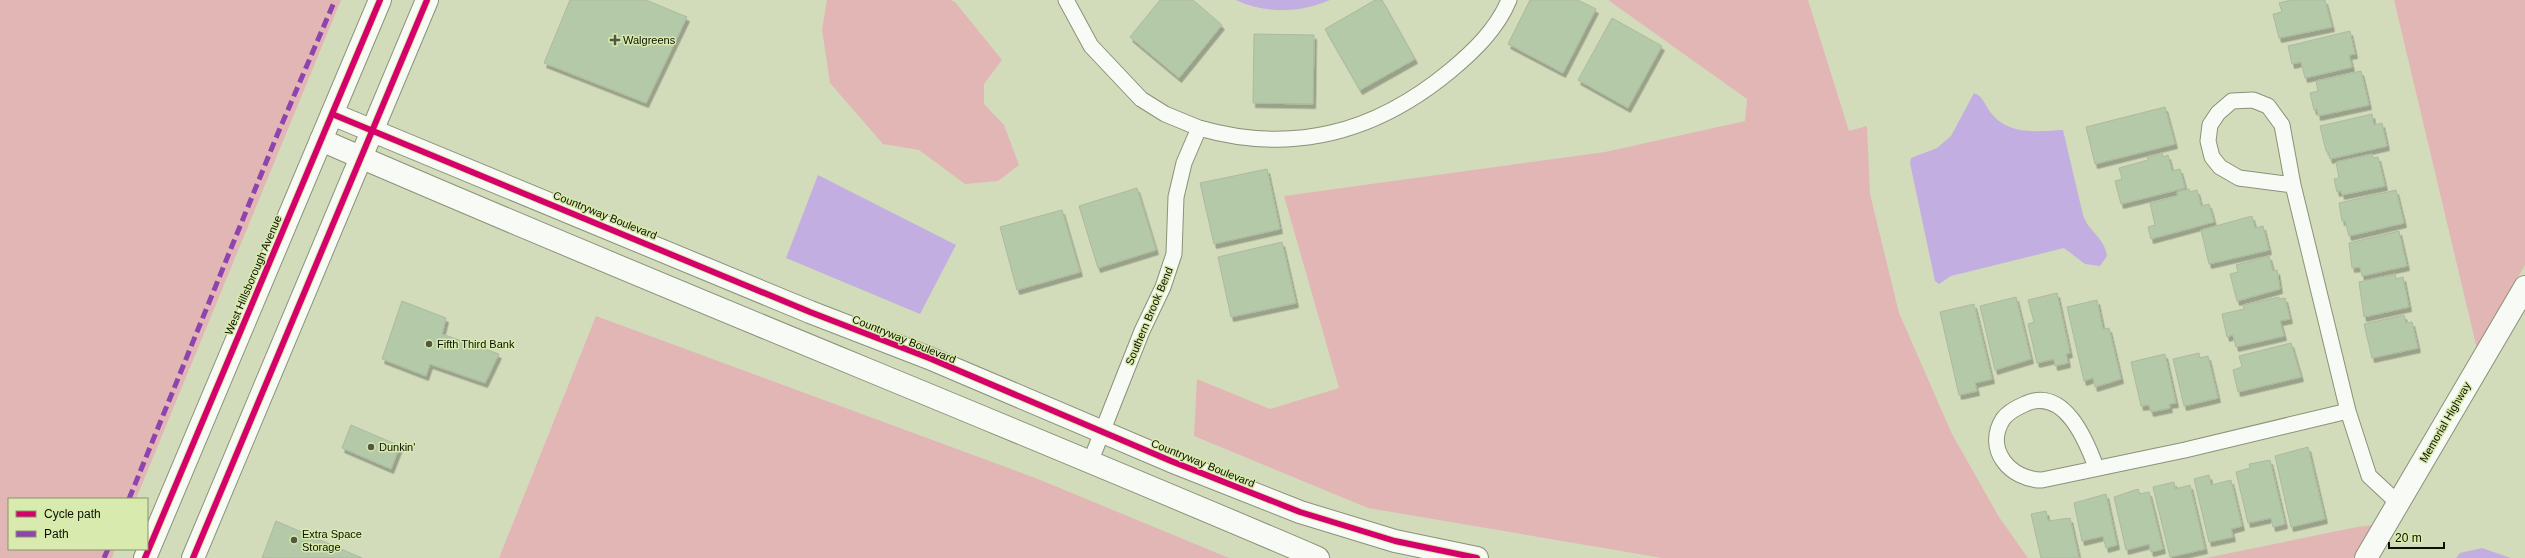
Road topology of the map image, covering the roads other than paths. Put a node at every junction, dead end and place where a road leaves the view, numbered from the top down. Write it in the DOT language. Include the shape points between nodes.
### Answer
graph roads {
  1 [pos="380,0"];
  2 [pos="427,0"];
  3 [pos="1066,0"];
  4 [pos="1510,0"];
  5 [pos="332,114"];
  6 [pos="1198,128"];
  7 [pos="373,130"];
  8 [pos="321,140"];
  9 [pos="361,157"];
  10 [pos="2293,185"];
  11 [pos="2525,287"];
  12 [pos="2348,411"];
  13 [pos="1102,432"];
  14 [pos="1091,460"];
  15 [pos="2096,467"];
  16 [pos="2398,503"];
  17 [pos="145,558"];
  18 [pos="193,558"];
  19 [pos="1318,558"];
  20 [pos="1477,558"];
  21 [pos="2366,558"];
  1 -- 5 [label="street, West Hillsborough Avenue"];
  2 -- 7 [label="street"];
  3 -- 6 [label="street" via="1091,46 1141,99 1165,114"];
  4 -- 6 [label="street" via="1503,16 1474,52 1399,108 1352,128 1311,137 1269,140 1228,136"];
  5 -- 7 [label="street, Countryway Boulevard"];
  5 -- 8 [label="street, West Hillsborough Avenue"];
  6 -- 13 [label="street, Southern Brook Bend" via="1184,162 1176,197 1174,254 1163,287 1142,331"];
  7 -- 9 [label="street"];
  7 -- 13 [label="street, Countryway Boulevard" via="810,312 929,358"];
  8 -- 9 [label="street"];
  8 -- 17 [label="street, West Hillsborough Avenue"];
  9 -- 14 [label="street" via="639,277"];
  9 -- 18 [label="street"];
  10 -- 10 [label="street" via="2239,178 2220,167 2212,157 2208,141 2210,125 2218,113 2232,101 2253,100 2268,106 2282,125"];
  10 -- 12 [label="street"];
  11 -- 16 [label="street, Memorial Highway"];
  12 -- 15 [label="street" via="2185,450"];
  12 -- 16 [label="street" via="2370,476"];
  13 -- 14 [label="street, Southern Brook Bend"];
  13 -- 20 [label="street, Countryway Boulevard" via="1300,512 1395,541"];
  14 -- 19 [label="street"];
  15 -- 15 [label="street" via="2042,480 2022,477 2012,472 2000,452 1998,432 2003,419 2031,401 2051,403 2060,407 2080,430"];
  16 -- 21 [label="street, Memorial Highway"];
}
